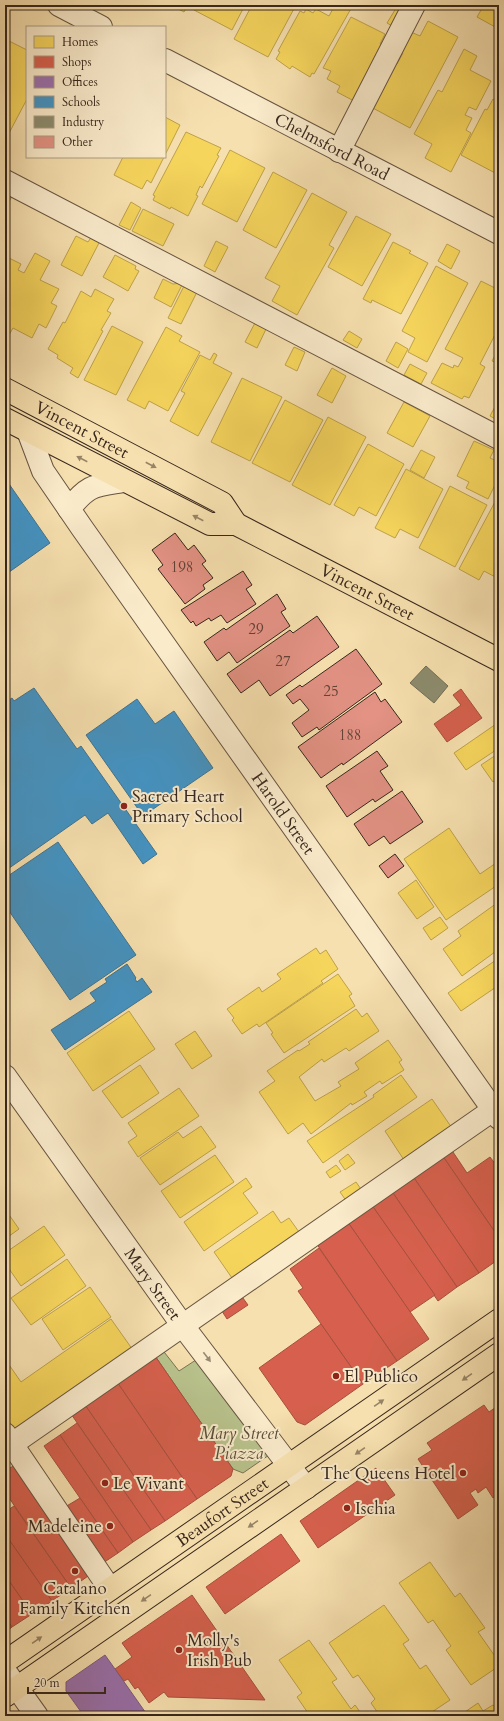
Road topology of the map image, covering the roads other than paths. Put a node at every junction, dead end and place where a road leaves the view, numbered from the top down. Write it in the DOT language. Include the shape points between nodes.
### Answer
graph roads {
  1 [pos="59,5"];
  2 [pos="414,5"];
  3 [pos="99,26"];
  4 [pos="166,61"];
  5 [pos="339,150"];
  6 [pos="5,181"];
  7 [pos="499,233"];
  8 [pos="5,389"];
  9 [pos="5,419"];
  10 [pos="28,431"];
  11 [pos="499,438"];
  12 [pos="124,480"];
  13 [pos="69,508"];
  14 [pos="236,524"];
  15 [pos="499,660"];
  16 [pos="5,1076"];
  17 [pos="496,1114"];
  18 [pos="499,1320"];
  19 [pos="183,1326"];
  20 [pos="499,1354"];
  21 [pos="7,1442"];
  22 [pos="289,1466"];
  23 [pos="306,1488"];
  24 [pos="110,1589"];
  25 [pos="5,1662"];
  26 [pos="9,1684"];
  27 [pos="37,1716"];
  1 -- 3 [label="street"];
  2 -- 5 [label="street"];
  4 -- 5 [label="street, Chelmsford Road"];
  5 -- 7 [label="street, Chelmsford Road"];
  6 -- 11 [label="street"];
  8 -- 14 [label="main road, Vincent Street, one-way" via="222,502"];
  9 -- 10 [label="main road, Vincent Street"];
  12 -- 10 [label="main road, Vincent Street, one-way"];
  10 -- 13 [label="street, Harold Street" via="43,471"];
  12 -- 13 [label="street" via="93,486 82,493"];
  14 -- 12 [label="main road, Vincent Street, one-way" via="210,524"];
  13 -- 17 [label="street, Harold Street"];
  14 -- 15 [label="main road, Vincent Street"];
  16 -- 19 [label="street, Mary Street"];
  17 -- 19 [label="street"];
  22 -- 18 [label="main road, Beaufort Street, one-way"];
  19 -- 21 [label="street"];
  19 -- 22 [label="street, Mary Street, one-way"];
  20 -- 23 [label="main road, Beaufort Street, one-way"];
  21 -- 24 [label="street"];
  22 -- 23 [label="street, Mary Street"];
  22 -- 24 [label="main road, Beaufort Street"];
  23 -- 26 [label="main road, Beaufort Street, one-way"];
  25 -- 24 [label="main road, Beaufort Street, one-way"];
  26 -- 27 [label="street"];
}
